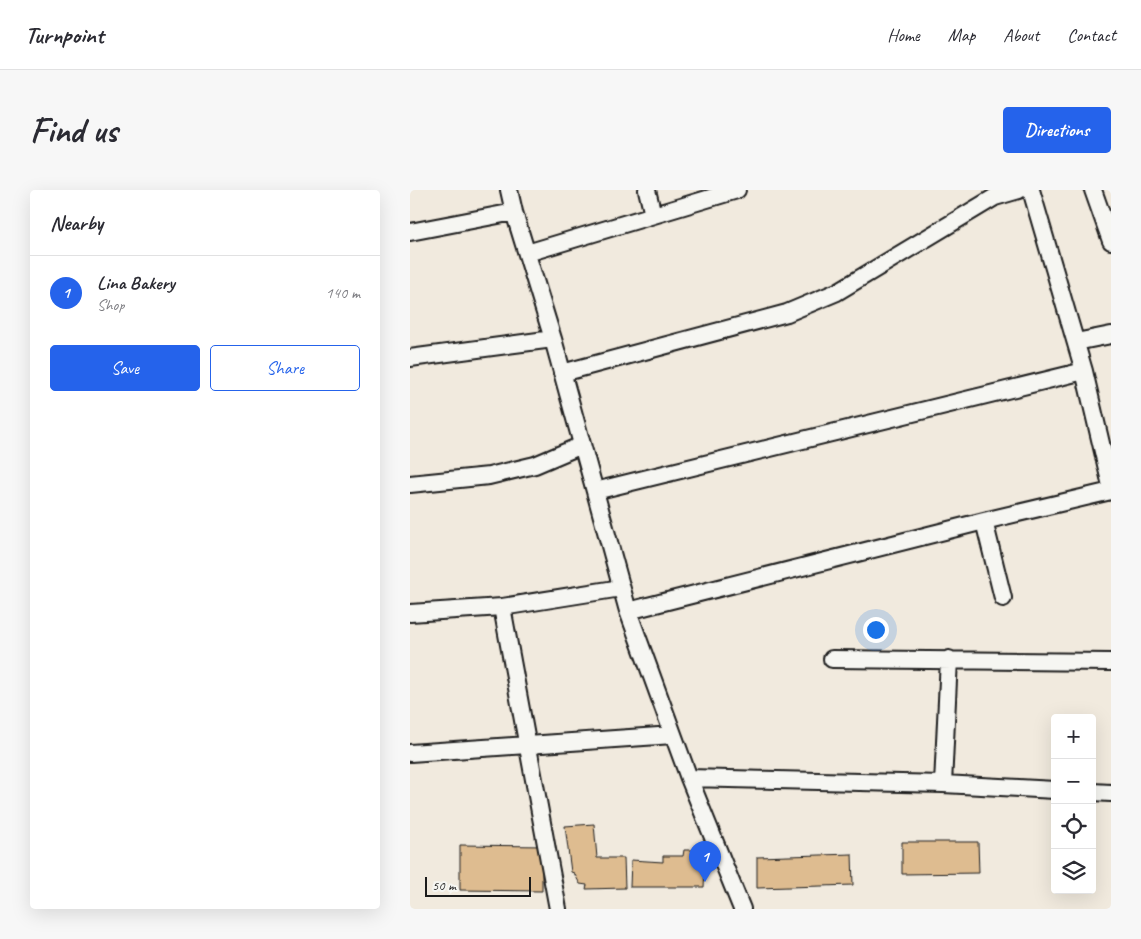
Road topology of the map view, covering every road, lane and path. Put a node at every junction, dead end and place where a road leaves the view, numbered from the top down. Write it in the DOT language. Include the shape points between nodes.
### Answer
graph roads {
  1 [pos="509,190"];
  2 [pos="647,190"];
  3 [pos="1019,190"];
  4 [pos="1031,190"];
  5 [pos="1093,190"];
  6 [pos="727,191"];
  7 [pos="994,194"];
  8 [pos="514,212"];
  9 [pos="654,215"];
  10 [pos="410,232"];
  11 [pos="1111,241"];
  12 [pos="527,253"];
  13 [pos="1111,335"];
  14 [pos="553,340"];
  15 [pos="1076,342"];
  16 [pos="410,358"];
  17 [pos="1084,371"];
  18 [pos="562,372"];
  19 [pos="582,445"];
  20 [pos="410,484"];
  21 [pos="1111,486"];
  22 [pos="595,491"];
  23 [pos="1111,491"];
  24 [pos="984,521"];
  25 [pos="622,588"];
  26 [pos="1003,598"];
  27 [pos="502,607"];
  28 [pos="628,611"];
  29 [pos="410,614"];
  30 [pos="832,659"];
  31 [pos="949,659"];
  32 [pos="1111,662"];
  33 [pos="674,735"];
  34 [pos="528,744"];
  35 [pos="410,753"];
  36 [pos="689,778"];
  37 [pos="943,784"];
  38 [pos="1051,790"];
  39 [pos="1096,792"];
  40 [pos="1111,793"];
  41 [pos="558,909"];
  42 [pos="742,909"];
  1 -- 8 [label="street"];
  2 -- 9 [label="street"];
  3 -- 7 [label="street"];
  4 -- 15 [label="street"];
  5 -- 11 [label="street"];
  6 -- 9 [label="street"];
  7 -- 18 [label="street" via="837,292 787,313"];
  8 -- 10 [label="street"];
  8 -- 12 [label="street"];
  9 -- 12 [label="street"];
  12 -- 14 [label="street"];
  13 -- 15 [label="street"];
  14 -- 16 [label="street"];
  14 -- 18 [label="street"];
  15 -- 17 [label="street"];
  17 -- 21 [label="street"];
  17 -- 22 [label="street"];
  18 -- 19 [label="street"];
  19 -- 20 [label="street" via="535,465 498,474"];
  19 -- 22 [label="street"];
  22 -- 25 [label="street"];
  23 -- 24 [label="street"];
  24 -- 26 [label="street"];
  24 -- 28 [label="street"];
  25 -- 27 [label="street"];
  25 -- 28 [label="street"];
  27 -- 29 [label="street"];
  27 -- 34 [label="street"];
  28 -- 33 [label="street"];
  30 -- 31 [label="street"];
  31 -- 32 [label="street"];
  31 -- 37 [label="street"];
  33 -- 34 [label="street"];
  33 -- 36 [label="street"];
  34 -- 35 [label="street"];
  34 -- 41 [label="street"];
  36 -- 37 [label="street"];
  36 -- 42 [label="street"];
  37 -- 38 [label="street"];
  39 -- 40 [label="street"];
}
